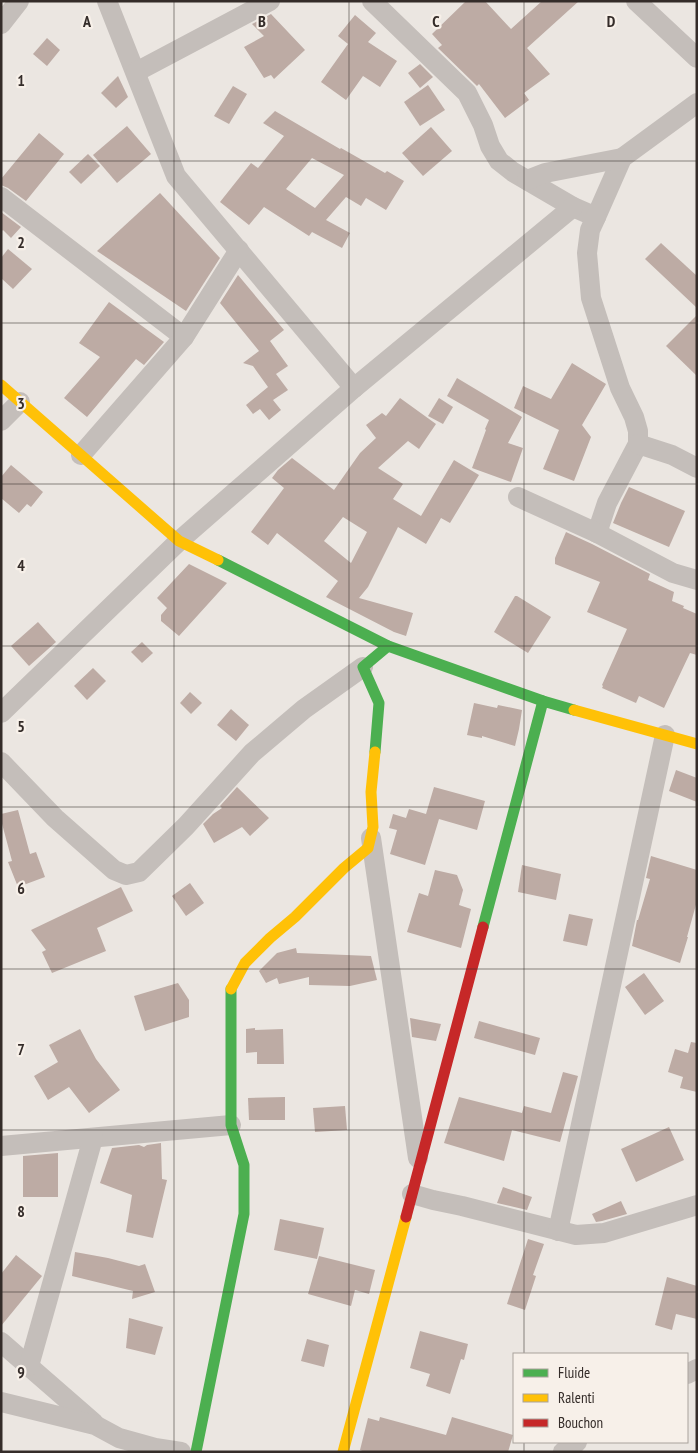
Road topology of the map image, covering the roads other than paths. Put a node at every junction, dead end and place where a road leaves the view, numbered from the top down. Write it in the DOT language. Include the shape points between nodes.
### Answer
graph roads {
  1 [pos="19,1"];
  2 [pos="107,1"];
  3 [pos="270,1"];
  4 [pos="372,1"];
  5 [pos="636,1"];
  6 [pos="1,24"];
  7 [pos="697,58"];
  8 [pos="136,72"];
  9 [pos="697,103"];
  10 [pos="622,158"];
  11 [pos="527,180"];
  12 [pos="1,198"];
  13 [pos="573,207"];
  14 [pos="596,217"];
  15 [pos="238,250"];
  16 [pos="184,337"];
  17 [pos="1,385"];
  18 [pos="354,388"];
  19 [pos="20,402"];
  20 [pos="1,421"];
  21 [pos="638,444"];
  22 [pos="81,455"];
  23 [pos="697,468"];
  24 [pos="518,497"];
  25 [pos="597,534"];
  26 [pos="179,541"];
  27 [pos="697,580"];
  28 [pos="388,646"];
  29 [pos="362,667"];
  30 [pos="543,701"];
  31 [pos="1,713"];
  32 [pos="666,734"];
  33 [pos="697,744"];
  34 [pos="1,762"];
  35 [pos="371,838"];
  36 [pos="231,1125"];
  37 [pos="93,1138"];
  38 [pos="1,1146"];
  39 [pos="419,1165"];
  40 [pos="412,1194"];
  41 [pos="697,1205"];
  42 [pos="558,1231"];
  43 [pos="1,1342"];
  44 [pos="29,1366"];
  45 [pos="1,1402"];
  46 [pos="95,1425"];
  47 [pos="576,1443"];
  48 [pos="155,1450"];
  49 [pos="181,1452"];
  50 [pos="196,1452"];
  51 [pos="342,1452"];
  52 [pos="563,1452"];
  1 -- 6 [label="street"];
  2 -- 8 [label="street"];
  3 -- 8 [label="street"];
  4 -- 11 [label="street" via="468,93 499,161"];
  5 -- 7 [label="street"];
  8 -- 15 [label="street" via="176,176"];
  9 -- 10 [label="street"];
  10 -- 11 [label="street" via="545,173"];
  10 -- 14 [label="street"];
  11 -- 13 [label="street"];
  12 -- 16 [label="street"];
  13 -- 14 [label="street"];
  13 -- 18 [label="street"];
  14 -- 21 [label="street" via="590,230 587,254 590,298 620,388 634,417"];
  15 -- 16 [label="street"];
  15 -- 18 [label="street"];
  16 -- 22 [label="street"];
  17 -- 19 [label="street"];
  18 -- 26 [label="street"];
  19 -- 20 [label="street"];
  19 -- 22 [label="street"];
  21 -- 23 [label="street" via="672,455"];
  21 -- 25 [label="street" via="607,503"];
  22 -- 26 [label="street"];
  24 -- 25 [label="street"];
  25 -- 27 [label="street" via="673,572"];
  26 -- 28 [label="street"];
  26 -- 31 [label="street"];
  28 -- 29 [label="street"];
  28 -- 30 [label="street"];
  29 -- 34 [label="street" via="304,709 252,753 140,872 126,875 114,870 55,818"];
  29 -- 35 [label="street" via="379,703 371,792"];
  30 -- 32 [label="street"];
  30 -- 39 [label="street"];
  32 -- 33 [label="street"];
  32 -- 42 [label="street"];
  35 -- 36 [label="street" via="368,848 245,962 230,990"];
  35 -- 39 [label="street"];
  36 -- 37 [label="street"];
  36 -- 50 [label="street" via="244,1165 244,1214"];
  37 -- 38 [label="street"];
  37 -- 44 [label="street"];
  39 -- 40 [label="street"];
  40 -- 42 [label="street"];
  40 -- 51 [label="street"];
  41 -- 42 [label="street" via="604,1233 576,1235"];
  43 -- 44 [label="street"];
  44 -- 46 [label="street"];
  45 -- 46 [label="street"];
  46 -- 48 [label="street" via="119,1438"];
  47 -- 52 [label="street"];
  48 -- 49 [label="street"];
}
